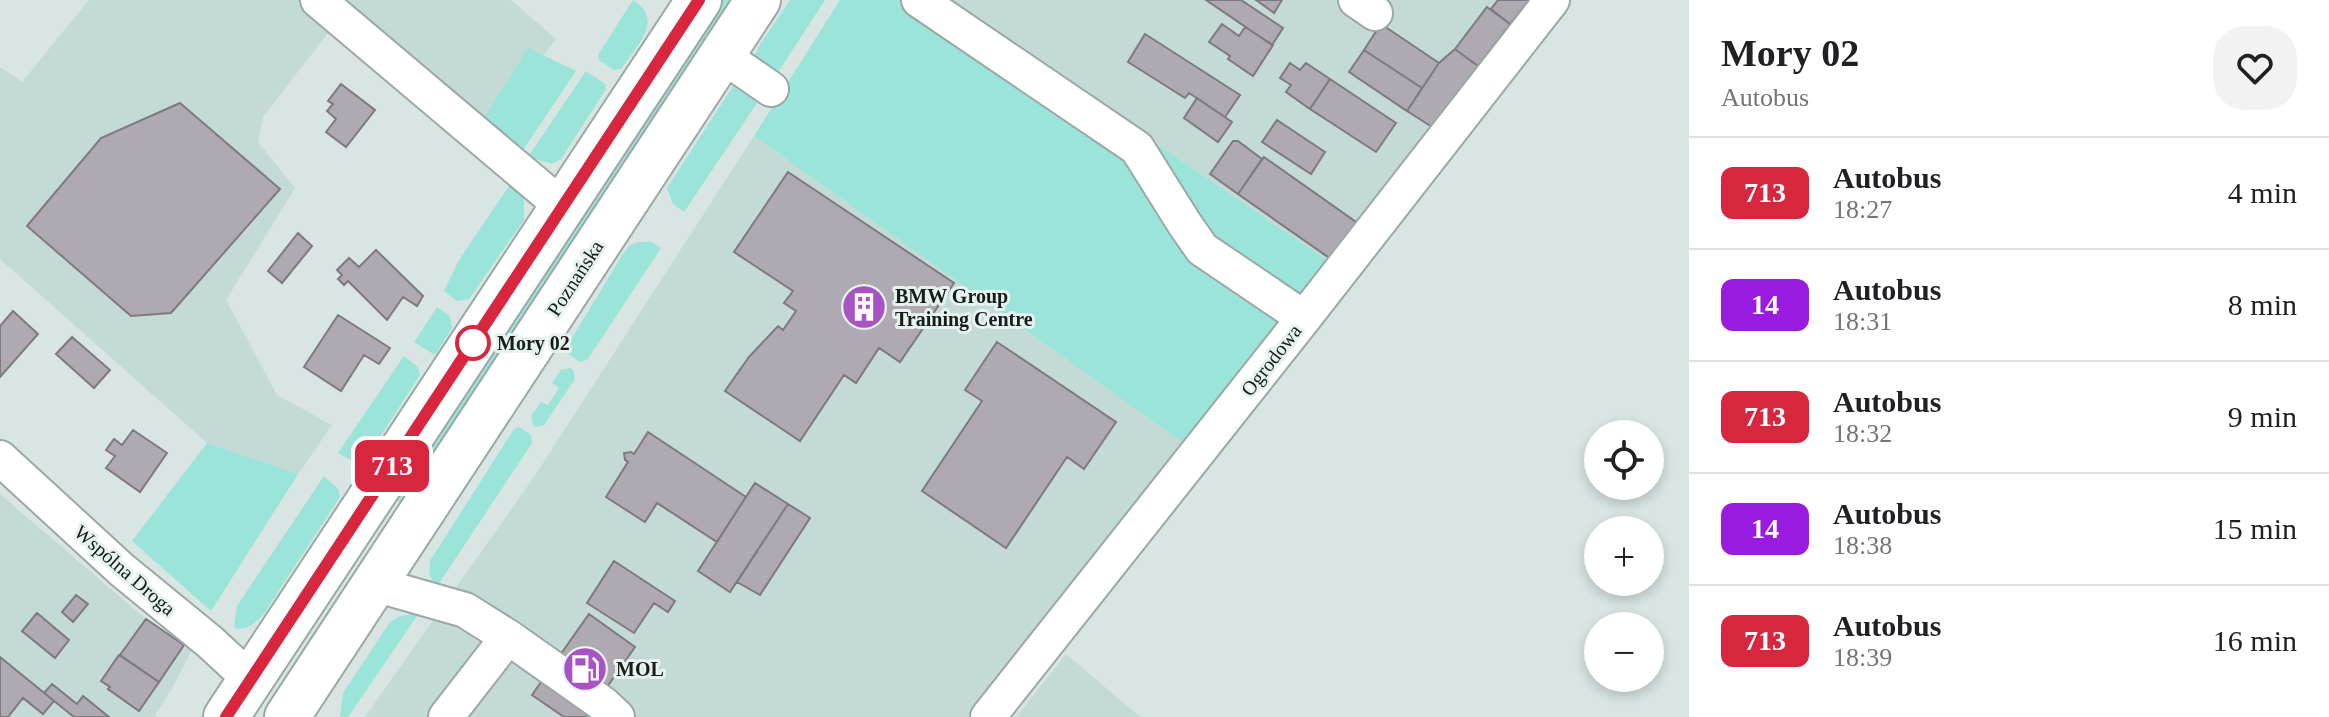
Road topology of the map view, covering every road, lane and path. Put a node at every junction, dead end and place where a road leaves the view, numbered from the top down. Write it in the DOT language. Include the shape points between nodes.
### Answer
graph roads {
  1 [pos="318,0"];
  2 [pos="699,0"];
  3 [pos="758,0"];
  4 [pos="919,0"];
  5 [pos="1552,0"];
  6 [pos="722,55"];
  7 [pos="771,89"];
  8 [pos="563,207"];
  9 [pos="1304,318"];
  10 [pos="0,458"];
  11 [pos="374,584"];
  12 [pos="508,637"];
  13 [pos="251,680"];
  14 [pos="290,716"];
  15 [pos="226,717"];
  16 [pos="446,717"];
  17 [pos="617,717"];
  18 [pos="988,717"];
  1 -- 8 [label="street"];
  2 -- 8 [label="main road"];
  3 -- 6 [label="main road, Poznańska"];
  4 -- 9 [label="street" via="1137,148 1202,249"];
  5 -- 9 [label="street, Ogrodowa"];
  6 -- 7 [label="street"];
  6 -- 11 [label="main road, Poznańska"];
  8 -- 13 [label="main road"];
  9 -- 18 [label="street, Ogrodowa"];
  10 -- 13 [label="street, Wspólna Droga"];
  11 -- 12 [label="street" via="465,610"];
  11 -- 14 [label="main road, Poznańska"];
  12 -- 16 [label="street"];
  12 -- 17 [label="street"];
  13 -- 15 [label="main road"];
}
